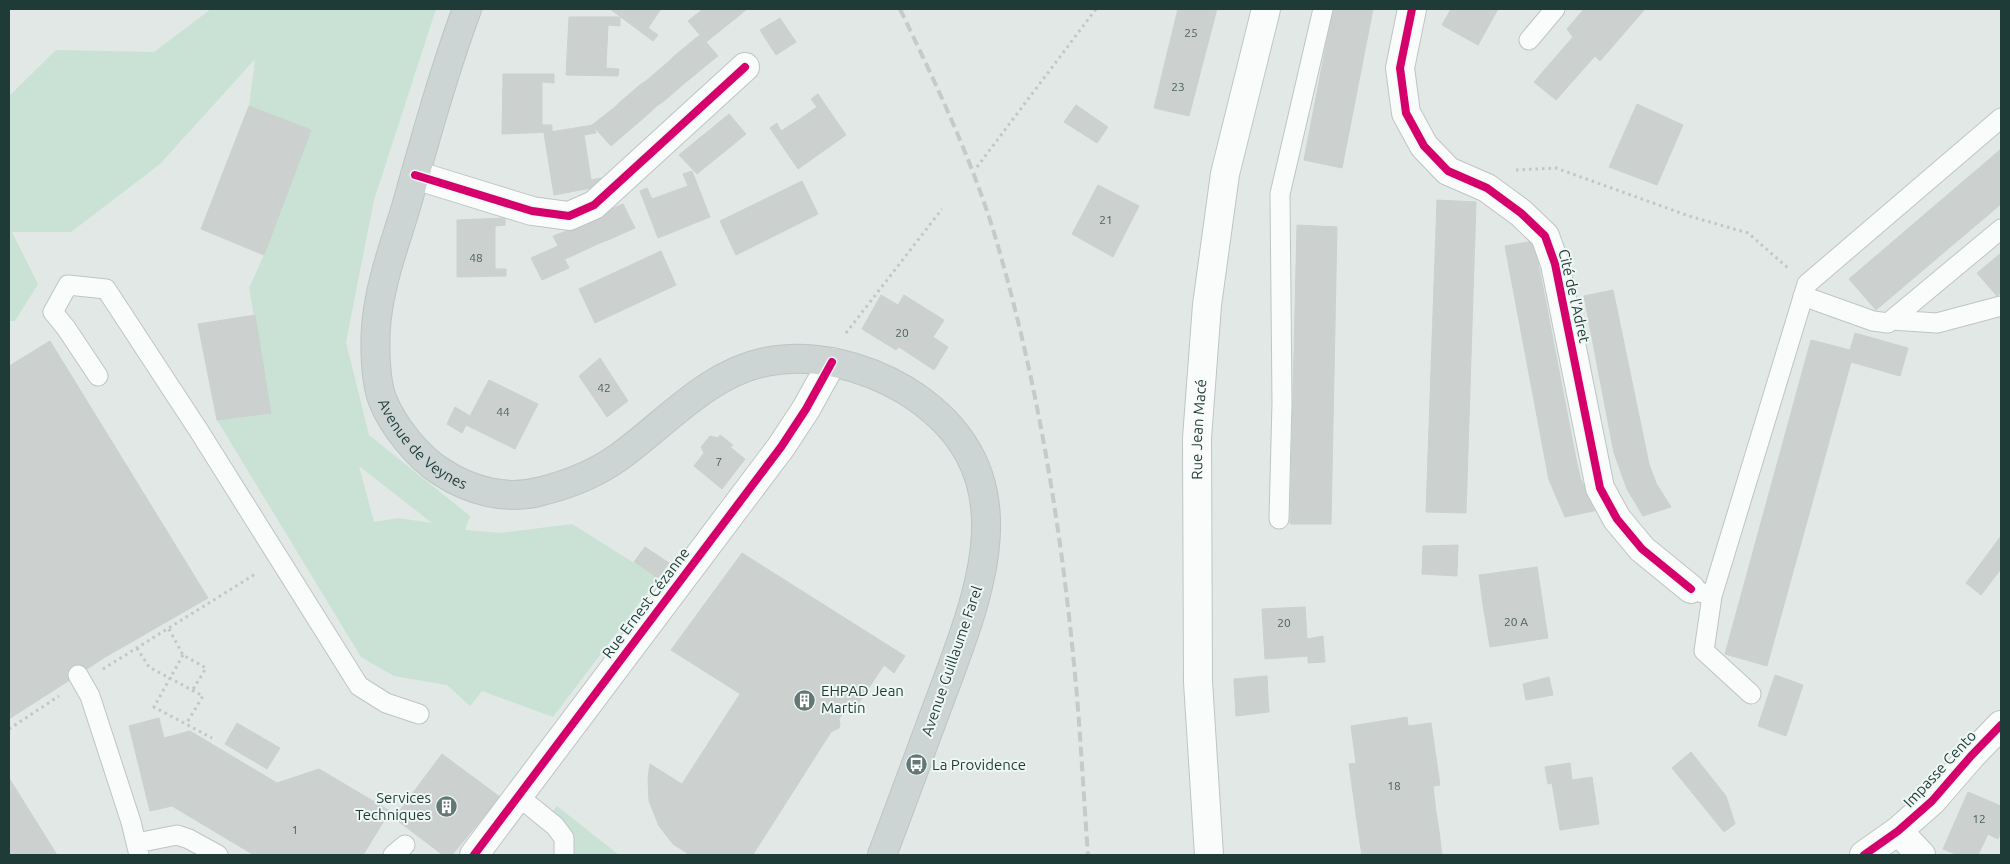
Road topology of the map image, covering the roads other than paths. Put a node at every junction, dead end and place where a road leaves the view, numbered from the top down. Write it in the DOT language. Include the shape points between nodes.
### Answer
graph roads {
  1 [pos="467,9"];
  2 [pos="1266,9"];
  3 [pos="1323,9"];
  4 [pos="1412,9"];
  5 [pos="1555,9"];
  6 [pos="1529,40"];
  7 [pos="745,67"];
  8 [pos="2001,118"];
  9 [pos="415,175"];
  10 [pos="2001,229"];
  11 [pos="1805,290"];
  12 [pos="2001,306"];
  13 [pos="1892,320"];
  14 [pos="832,362"];
  15 [pos="98,376"];
  16 [pos="1279,519"];
  17 [pos="1701,592"];
  18 [pos="78,675"];
  19 [pos="1751,694"];
  20 [pos="419,714"];
  21 [pos="2001,725"];
  22 [pos="518,796"];
  23 [pos="1898,831"];
  24 [pos="138,849"];
  25 [pos="218,855"];
  26 [pos="474,855"];
  27 [pos="564,855"];
  28 [pos="882,855"];
  29 [pos="1209,855"];
  30 [pos="1864,855"];
  31 [pos="1921,855"];
  1 -- 9 [label="main road, Avenue de Veynes" via="449,58"];
  2 -- 29 [label="street, Rue Jean Macé" via="1226,174 1207,305 1197,438 1198,682"];
  3 -- 16 [label="lane" via="1280,194 1282,402"];
  4 -- 17 [label="street, Cité de l'Adret" via="1400,68 1406,113 1424,146 1448,171 1487,188 1545,236 1555,264 1600,488 1617,519 1642,549"];
  5 -- 6 [label="lane"];
  7 -- 9 [label="street" via="594,205 569,216 532,211"];
  8 -- 11 [label="lane"];
  9 -- 14 [label="main road, Avenue de Veynes" via="378,309 374,353 382,400 405,438 428,463 459,484 493,494 536,493 583,478 617,459 700,392 729,375 764,362 797,358"];
  10 -- 13 [label="lane"];
  11 -- 13 [label="lane" via="1873,320 1888,323"];
  11 -- 17 [label="lane"];
  12 -- 13 [label="lane" via="1937,323"];
  14 -- 22 [label="street, Rue Ernest Cézanne" via="781,447"];
  14 -- 28 [label="main road, Avenue Guillaume Farel" via="884,377 916,397 946,423 969,451 982,484 987,520 984,559 976,597"];
  15 -- 20 [label="lane" via="52,312 68,285 106,288 359,686 386,703"];
  17 -- 19 [label="lane" via="1704,651"];
  18 -- 24 [label="lane" via="90,696"];
  21 -- 23 [label="street, Impasse Cento" via="1932,801"];
  22 -- 26 [label="street, Rue Ernest Cézanne"];
  22 -- 27 [label="lane" via="555,826 564,838"];
  23 -- 30 [label="street, Impasse Cento"];
  23 -- 31 [label="street"];
  24 -- 25 [label="lane" via="177,835"];
}
